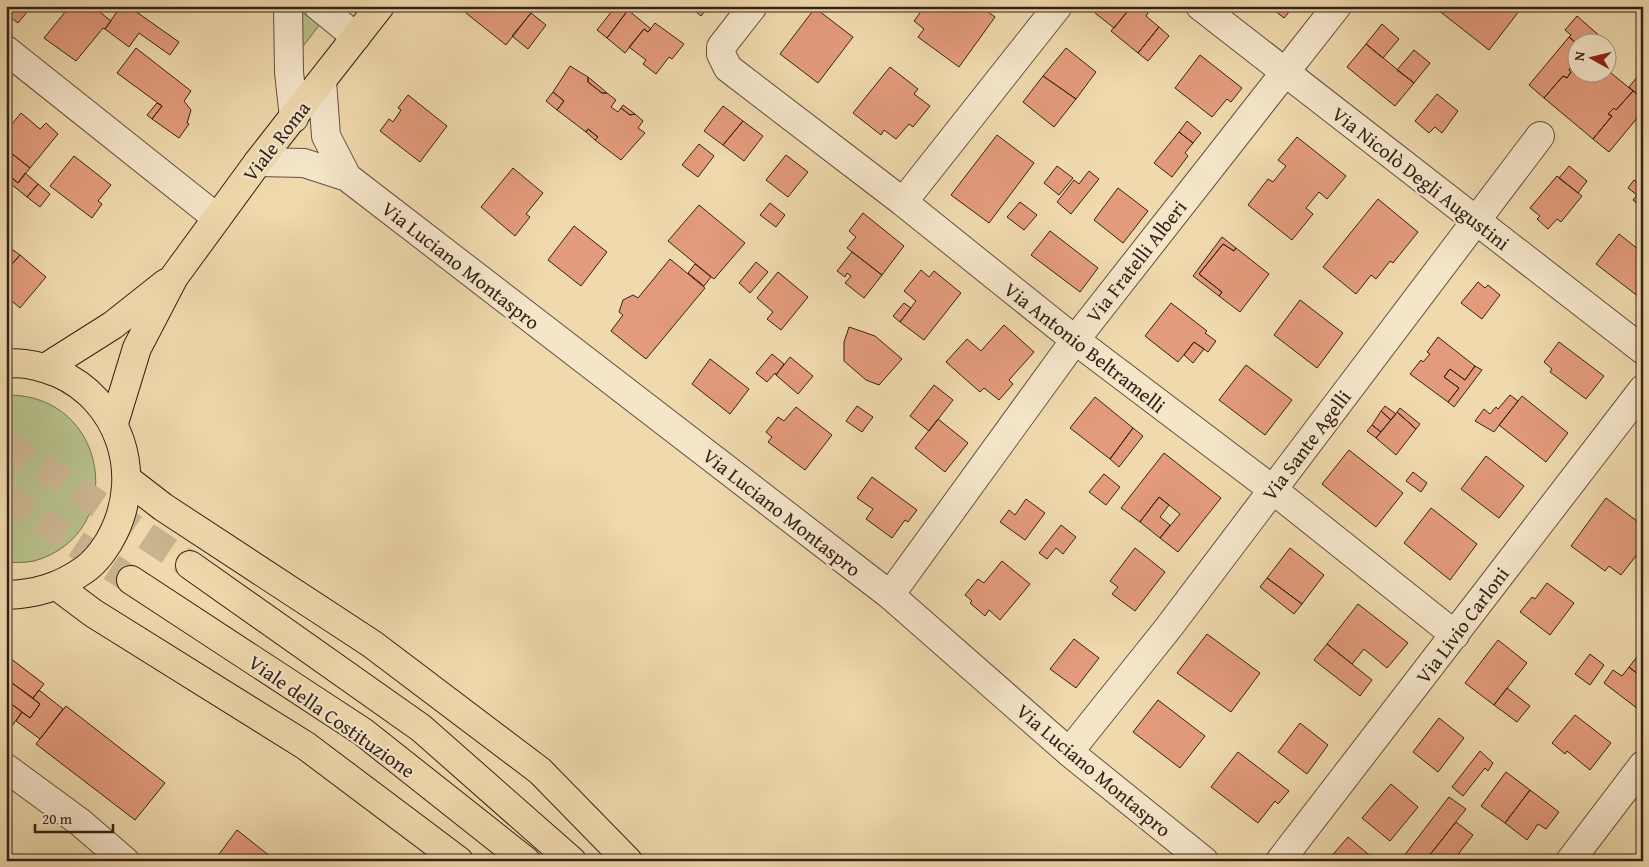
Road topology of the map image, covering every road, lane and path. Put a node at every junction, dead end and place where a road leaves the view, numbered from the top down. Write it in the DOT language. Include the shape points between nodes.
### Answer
graph roads {
  1 [pos="288,6"];
  2 [pos="318,6"];
  3 [pos="380,6"];
  4 [pos="753,6"];
  5 [pos="1058,6"];
  6 [pos="1200,6"];
  7 [pos="1337,6"];
  8 [pos="356,37"];
  9 [pos="6,50"];
  10 [pos="1284,73"];
  11 [pos="322,81"];
  12 [pos="294,118"];
  13 [pos="1540,136"];
  14 [pos="258,162"];
  15 [pos="347,177"];
  16 [pos="903,202"];
  17 [pos="217,218"];
  18 [pos="1477,221"];
  19 [pos="174,277"];
  20 [pos="1074,340"];
  21 [pos="1643,350"];
  22 [pos="6,364"];
  23 [pos="45,368"];
  24 [pos="1643,389"];
  25 [pos="114,423"];
  26 [pos="128,480"];
  27 [pos="1272,490"];
  28 [pos="190,565"];
  29 [pos="131,580"];
  30 [pos="57,586"];
  31 [pos="6,595"];
  32 [pos="890,595"];
  33 [pos="1455,635"];
  34 [pos="1069,752"];
  35 [pos="1643,765"];
  36 [pos="6,768"];
  37 [pos="125,861"];
  38 [pos="459,861"];
  39 [pos="526,861"];
  40 [pos="572,861"];
  41 [pos="628,861"];
  42 [pos="1204,861"];
  43 [pos="1280,861"];
  44 [pos="1570,861"];
  1 -- 12 [label="street"];
  2 -- 8 [label="street"];
  3 -- 8 [label="main road, Viale Roma"];
  4 -- 16 [label="street, Via Antonio Beltramelli" via="725,40 721,54 728,68"];
  5 -- 16 [label="street"];
  6 -- 10 [label="street, Via Nicolò Degli Augustini"];
  7 -- 10 [label="street, Via Fratelli Alberi"];
  8 -- 11 [label="main road, Viale Roma"];
  9 -- 17 [label="street"];
  10 -- 18 [label="street, Via Nicolò Degli Augustini"];
  10 -- 20 [label="street, Via Fratelli Alberi"];
  11 -- 12 [label="main road, Viale Roma"];
  11 -- 15 [label="street, Via Luciano Montaspro" via="326,136"];
  12 -- 14 [label="main road, Viale Roma"];
  13 -- 18 [label="street, Via Sante Agelli"];
  14 -- 15 [label="street, Via Luciano Montaspro" via="304,163"];
  14 -- 17 [label="main road, Viale Roma"];
  15 -- 32 [label="street, Via Luciano Montaspro"];
  16 -- 20 [label="street, Via Antonio Beltramelli"];
  17 -- 19 [label="main road, Viale Roma"];
  18 -- 21 [label="street, Via Nicolò Degli Augustini"];
  18 -- 27 [label="street, Via Sante Agelli"];
  19 -- 23 [label="main road, Viale Roma" via="112,325"];
  19 -- 25 [label="main road, Viale Roma" via="137,348"];
  20 -- 27 [label="street, Via Antonio Beltramelli"];
  20 -- 32 [label="street, Via Fratelli Alberi"];
  22 -- 23 [label="main road"];
  23 -- 25 [label="main road" via="72,380 96,399"];
  24 -- 33 [label="street, Via Livio Carloni"];
  25 -- 26 [label="main road" via="125,450"];
  26 -- 30 [label="main road" via="123,513 108,544 86,569"];
  26 -- 41 [label="main road" via="163,507 372,644 540,771"];
  27 -- 33 [label="street, Via Antonio Beltramelli"];
  27 -- 34 [label="street, Via Sante Agelli"];
  28 -- 40 [label="main road, Viale della Costituzione" via="421,728"];
  29 -- 39 [label="main road, Viale della Costituzione" via="363,732"];
  30 -- 31 [label="main road" via="30,594"];
  30 -- 38 [label="main road" via="93,613 306,746"];
  32 -- 34 [label="street, Via Luciano Montaspro"];
  33 -- 43 [label="street, Via Livio Carloni"];
  34 -- 42 [label="street, Via Luciano Montaspro"];
  35 -- 44 [label="street"];
  36 -- 37 [label="street"];
}
